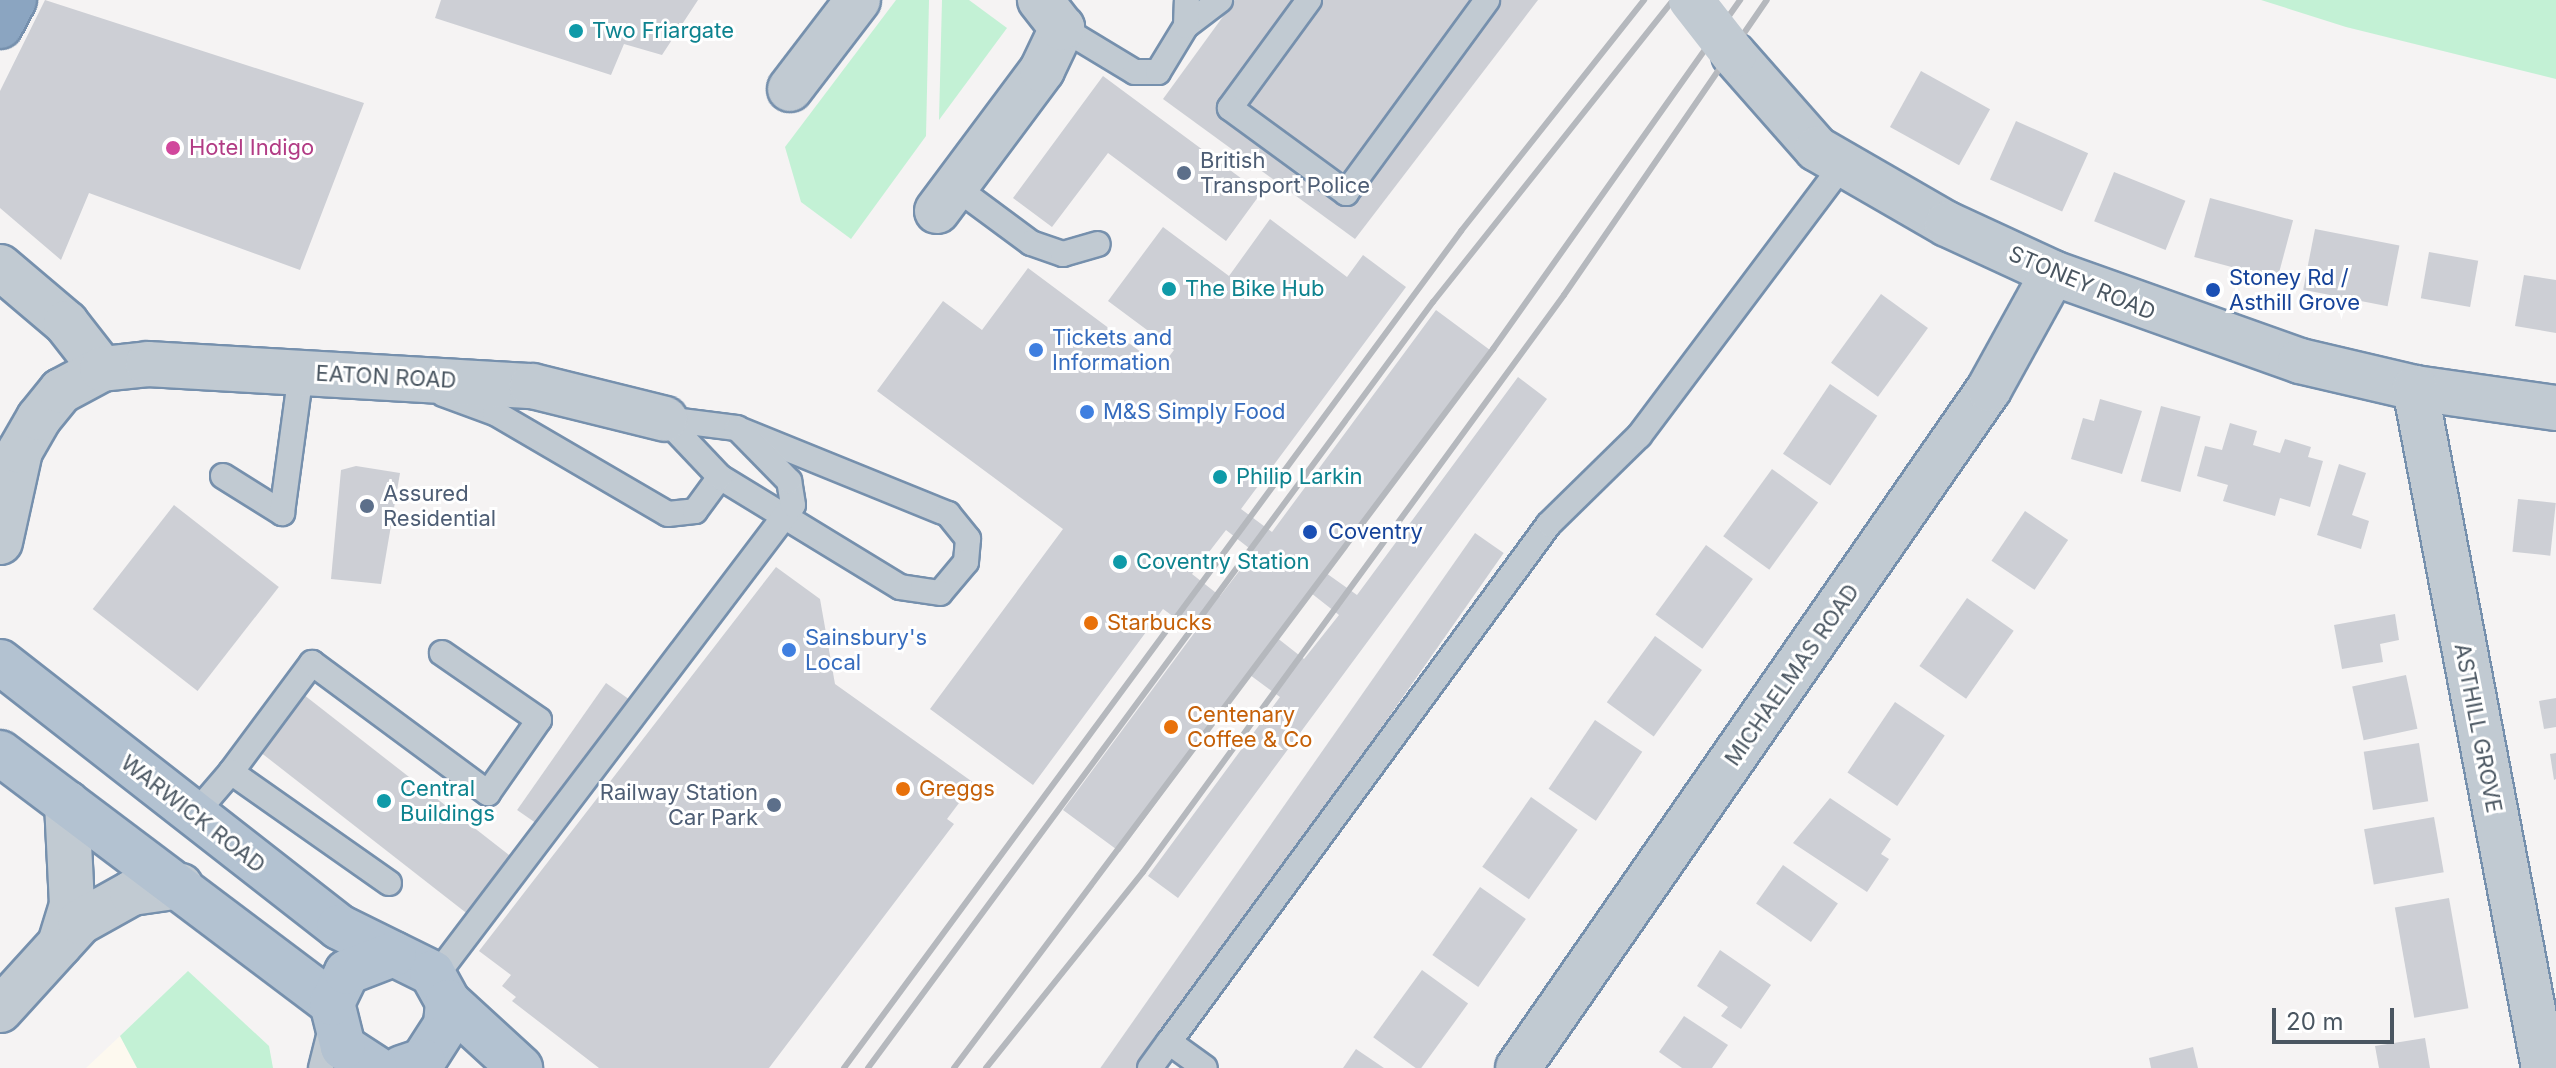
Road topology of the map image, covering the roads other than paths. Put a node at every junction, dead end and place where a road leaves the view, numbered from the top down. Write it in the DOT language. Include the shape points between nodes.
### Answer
graph roads {
  1 [pos="14,0"];
  2 [pos="858,0"];
  3 [pos="1187,0"];
  4 [pos="1220,0"];
  5 [pos="1309,0"];
  6 [pos="1487,0"];
  7 [pos="1691,0"];
  8 [pos="1051,14"];
  9 [pos="0,26"];
  10 [pos="1186,26"];
  11 [pos="790,89"];
  12 [pos="1830,158"];
  13 [pos="946,199"];
  14 [pos="1098,244"];
  15 [pos="0,267"];
  16 [pos="2053,273"];
  17 [pos="102,369"];
  18 [pos="301,372"];
  19 [pos="397,379"];
  20 [pos="2415,388"];
  21 [pos="2556,408"];
  22 [pos="665,419"];
  23 [pos="736,428"];
  24 [pos="223,476"];
  25 [pos="720,477"];
  26 [pos="4,496"];
  27 [pos="785,518"];
  28 [pos="0,542"];
  29 [pos="442,653"];
  30 [pos="0,662"];
  31 [pos="0,753"];
  32 [pos="231,772"];
  33 [pos="67,803"];
  34 [pos="194,815"];
  35 [pos="389,883"];
  36 [pos="180,886"];
  37 [pos="60,944"];
  38 [pos="394,954"];
  39 [pos="442,989"];
  40 [pos="0,1010"];
  41 [pos="332,1013"];
  42 [pos="1169,1042"];
  43 [pos="401,1067"];
  44 [pos="321,1068"];
  45 [pos="520,1068"];
  46 [pos="1150,1068"];
  47 [pos="1205,1068"];
  48 [pos="1518,1068"];
  49 [pos="2544,1068"];
  1 -- 9 [label="highway"];
  2 -- 11 [label="street"];
  3 -- 10 [label="lane"];
  4 -- 10 [label="lane"];
  5 -- 6 [label="lane" via="1230,108 1346,193"];
  7 -- 12 [label="street, STONEY ROAD, bridge" via="1734,55"];
  8 -- 10 [label="lane" via="1135,72 1158,72"];
  8 -- 13 [label="street" via="1042,70"];
  12 -- 16 [label="street, STONEY ROAD"];
  12 -- 42 [label="lane" via="1639,436 1549,524"];
  13 -- 14 [label="lane" via="1063,254"];
  15 -- 17 [label="street" via="66,323"];
  16 -- 20 [label="street, STONEY ROAD" via="2242,344"];
  16 -- 48 [label="street, MICHAELMAS ROAD" via="1989,389"];
  17 -- 18 [label="street, EATON ROAD" via="148,364"];
  17 -- 26 [label="street, EATON ROAD" via="61,391 39,418"];
  18 -- 19 [label="street, EATON ROAD"];
  18 -- 24 [label="lane" via="282,513"];
  19 -- 22 [label="street, EATON ROAD" via="532,386"];
  19 -- 25 [label="lane" via="495,413 668,514 695,511"];
  20 -- 21 [label="street, STONEY ROAD"];
  20 -- 49 [label="street, ASTHILL GROVE"];
  22 -- 23 [label="lane"];
  22 -- 25 [label="lane"];
  23 -- 27 [label="lane" via="789,481 793,505"];
  23 -- 27 [label="lane" via="948,514 968,539 966,562 940,593 923,593"];
  25 -- 27 [label="lane"];
  26 -- 28 [label="street, EATON ROAD"];
  27 -- 39 [label="lane"];
  29 -- 32 [label="lane" via="539,720 488,793 312,663"];
  30 -- 34 [label="main road, WARWICK ROAD"];
  31 -- 33 [label="main road"];
  32 -- 34 [label="lane"];
  32 -- 35 [label="lane"];
  33 -- 36 [label="main road"];
  33 -- 37 [label="street" via="72,905"];
  34 -- 38 [label="main road, WARWICK ROAD" via="339,927"];
  36 -- 37 [label="street" via="111,902"];
  36 -- 41 [label="main road"];
  37 -- 40 [label="street"];
  38 -- 39 [label="main road, WARWICK ROAD"];
  38 -- 41 [label="main road" via="347,972"];
  39 -- 43 [label="main road" via="437,1045"];
  39 -- 45 [label="main road, WARWICK ROAD"];
  41 -- 43 [label="main road" via="351,1055"];
  41 -- 44 [label="lane"];
  42 -- 46 [label="lane"];
  42 -- 47 [label="lane"];
}
